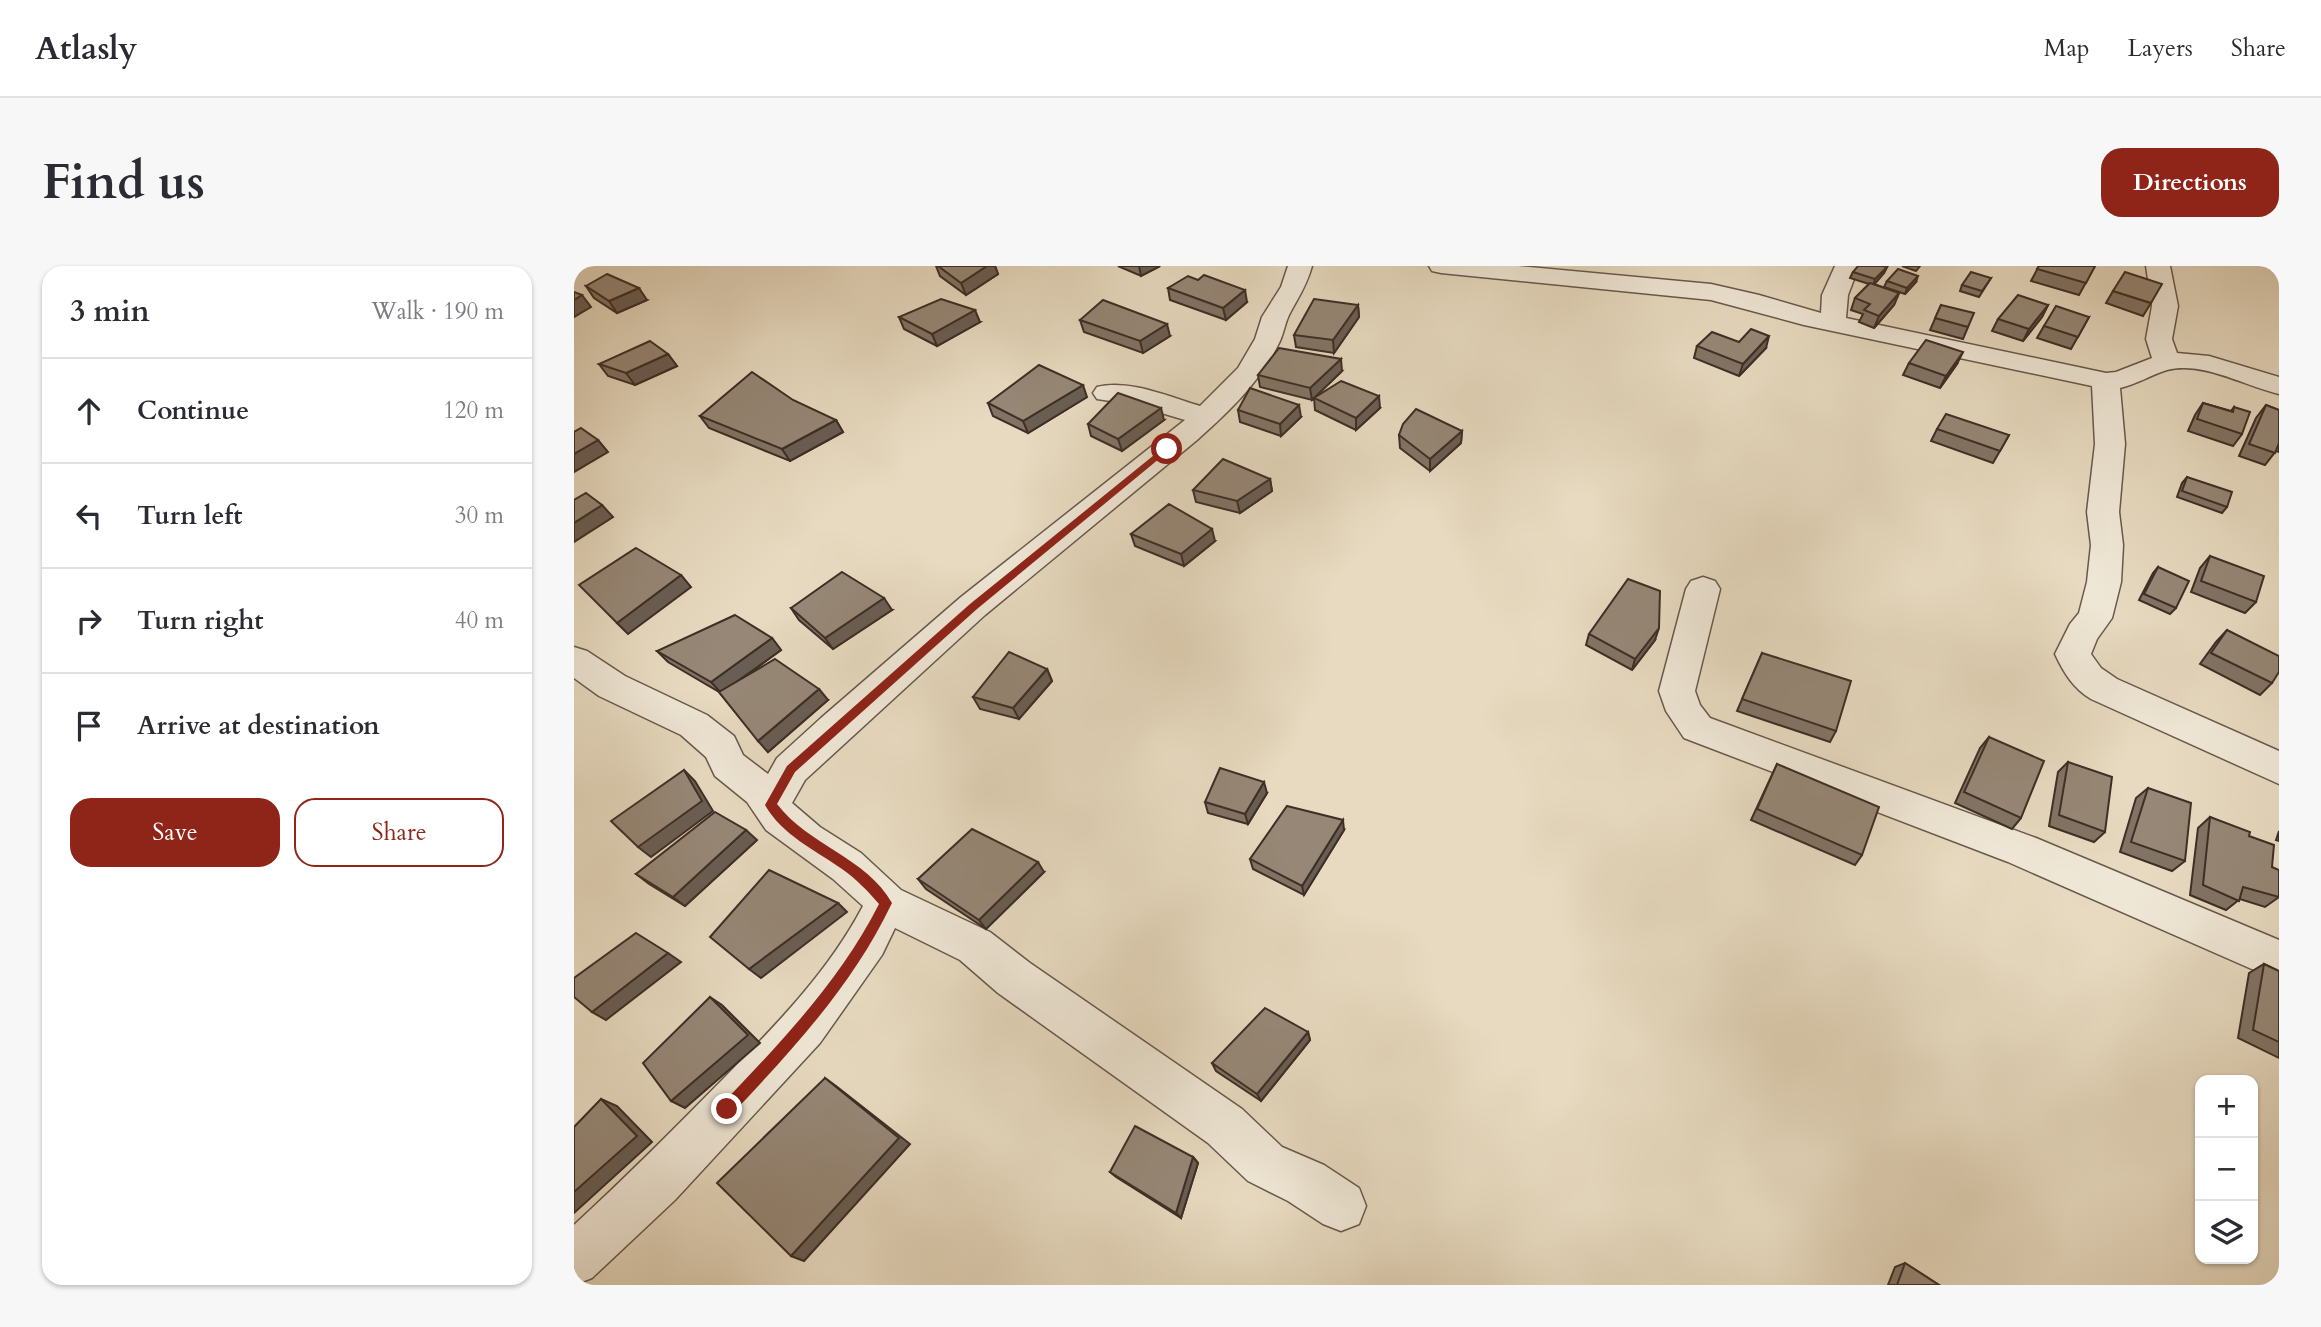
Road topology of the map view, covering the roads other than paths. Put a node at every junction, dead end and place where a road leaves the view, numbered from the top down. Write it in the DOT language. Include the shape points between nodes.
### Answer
graph roads {
  1 [pos="1300,266"];
  2 [pos="1441,266"];
  3 [pos="1847,266"];
  4 [pos="2158,266"];
  5 [pos="1833,323"];
  6 [pos="2167,362"];
  7 [pos="2106,381"];
  8 [pos="2279,386"];
  9 [pos="1107,393"];
  10 [pos="1205,417"];
  11 [pos="1703,589"];
  12 [pos="574,660"];
  13 [pos="2279,768"];
  14 [pos="771,805"];
  15 [pos="886,903"];
  16 [pos="2279,961"];
  17 [pos="1341,1206"];
  18 [pos="574,1260"];
  1 -- 10 [label="street" via="1294,287 1249,372"];
  2 -- 5 [label="street" via="1712,292"];
  3 -- 5 [label="street" via="1835,296"];
  4 -- 6 [label="street" via="2165,306 2159,339"];
  5 -- 7 [label="street"];
  6 -- 7 [label="street" via="2120,382"];
  6 -- 8 [label="street" via="2217,367"];
  7 -- 13 [label="street" via="2110,444 2103,512 2108,545 2095,618 2073,654 2078,668 2104,688"];
  9 -- 10 [label="street" via="1134,396"];
  10 -- 14 [label="street" via="973,606 834,728 791,769"];
  11 -- 16 [label="street" via="1677,691 1684,712 1697,728 2022,850"];
  12 -- 14 [label="street" via="612,686 694,725 721,747 729,765"];
  14 -- 15 [label="street" via="780,818 847,866"];
  15 -- 17 [label="street" via="975,946 1013,978 1225,1126 1265,1164"];
  15 -- 18 [label="street" via="867,941 804,1028 657,1182"];
}
